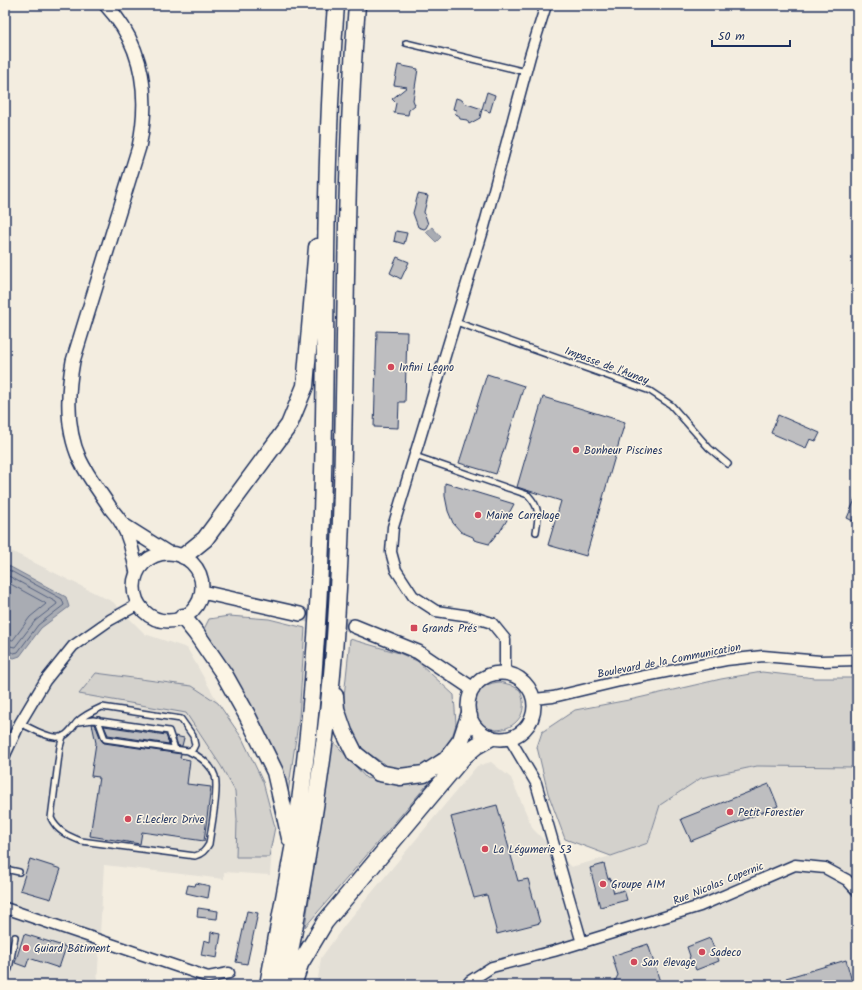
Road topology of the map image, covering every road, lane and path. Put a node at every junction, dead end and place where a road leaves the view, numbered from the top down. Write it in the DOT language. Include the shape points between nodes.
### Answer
graph roads {
  1 [pos="106,5"];
  2 [pos="336,5"];
  3 [pos="357,5"];
  4 [pos="546,5"];
  5 [pos="334,34"];
  6 [pos="406,43"];
  7 [pos="526,72"];
  8 [pos="456,322"];
  9 [pos="415,456"];
  10 [pos="728,464"];
  11 [pos="122,524"];
  12 [pos="536,532"];
  13 [pos="168,553"];
  14 [pos="184,556"];
  15 [pos="137,573"];
  16 [pos="202,592"];
  17 [pos="139,604"];
  18 [pos="300,614"];
  19 [pos="183,617"];
  20 [pos="354,626"];
  21 [pos="334,654"];
  22 [pos="857,660"];
  23 [pos="505,673"];
  24 [pos="473,689"];
  25 [pos="534,699"];
  26 [pos="469,716"];
  27 [pos="98,720"];
  28 [pos="77,722"];
  29 [pos="20,723"];
  30 [pos="63,736"];
  31 [pos="490,738"];
  32 [pos="510,739"];
  33 [pos="175,749"];
  34 [pos="188,751"];
  35 [pos="5,755"];
  36 [pos="293,848"];
  37 [pos="5,869"];
  38 [pos="19,872"];
  39 [pos="857,891"];
  40 [pos="5,908"];
  41 [pos="16,937"];
  42 [pos="582,943"];
  43 [pos="5,968"];
  44 [pos="230,973"];
  45 [pos="268,985"];
  46 [pos="284,985"];
  47 [pos="293,985"];
  48 [pos="467,985"];
  1 -- 11 [label="street" via="126,31 138,60 145,99 144,115 139,147 73,362 69,397 75,448"];
  2 -- 5 [label="main road"];
  3 -- 21 [label="main road" via="351,97 342,493"];
  4 -- 7 [label="street"];
  5 -- 14 [label="main road" via="305,386 289,425 205,539"];
  5 -- 36 [label="main road" via="328,178 319,586 306,751"];
  6 -- 7 [label="lane"];
  7 -- 8 [label="street"];
  8 -- 9 [label="street"];
  8 -- 10 [label="lane, Impasse de l'Aunay" via="650,391 671,405 709,448"];
  9 -- 12 [label="lane" via="528,495 538,510"];
  9 -- 23 [label="street" via="393,527 391,552 396,570 413,596 436,611 470,616 492,623 504,638"];
  11 -- 13 [label="street"];
  11 -- 15 [label="street" via="132,547"];
  13 -- 14 [label="street"];
  13 -- 15 [label="street" via="150,558 142,564"];
  14 -- 16 [label="street" via="199,572"];
  15 -- 17 [label="street" via="134,583"];
  16 -- 18 [label="street"];
  16 -- 19 [label="street" via="192,611"];
  17 -- 19 [label="street" via="145,612 163,620"];
  17 -- 29 [label="street" via="110,620 73,646 45,681"];
  19 -- 36 [label="main road" via="224,674 275,772"];
  20 -- 24 [label="street" via="418,652"];
  21 -- 26 [label="main road" via="336,709 344,732 355,754 380,773 400,777 424,774 446,760 460,740"];
  21 -- 46 [label="main road" via="312,827"];
  22 -- 25 [label="street, Boulevard de la Communication" via="820,661 763,656 726,660"];
  23 -- 24 [label="street" via="487,676"];
  23 -- 25 [label="street" via="524,681"];
  24 -- 26 [label="street" via="468,702"];
  25 -- 32 [label="street" via="535,709 527,728"];
  26 -- 31 [label="street" via="474,726"];
  27 -- 28 [label="lane"];
  27 -- 33 [label="lane" via="169,731"];
  27 -- 33 [label="lane" via="105,739"];
  28 -- 30 [label="lane" via="71,731"];
  28 -- 34 [label="lane" via="91,711 102,708 181,719 193,736 195,745"];
  29 -- 30 [label="lane" via="50,736"];
  29 -- 35 [label="street"];
  30 -- 34 [label="lane" via="51,818 54,825 69,837 81,841 195,856 205,850 208,844 216,792 215,777 209,766"];
  31 -- 32 [label="street"];
  31 -- 47 [label="main road" via="464,756 325,922 300,964"];
  32 -- 42 [label="street" via="536,783"];
  33 -- 34 [label="lane"];
  36 -- 45 [label="main road"];
  37 -- 38 [label="lane"];
  39 -- 42 [label="street, Rue Nicolas Copernic" via="847,880 825,868 795,865 700,906"];
  40 -- 44 [label="street" via="208,977"];
  41 -- 43 [label="lane" via="9,969"];
  42 -- 48 [label="street, Rue Nicolas Copernic" via="492,967"];
}
